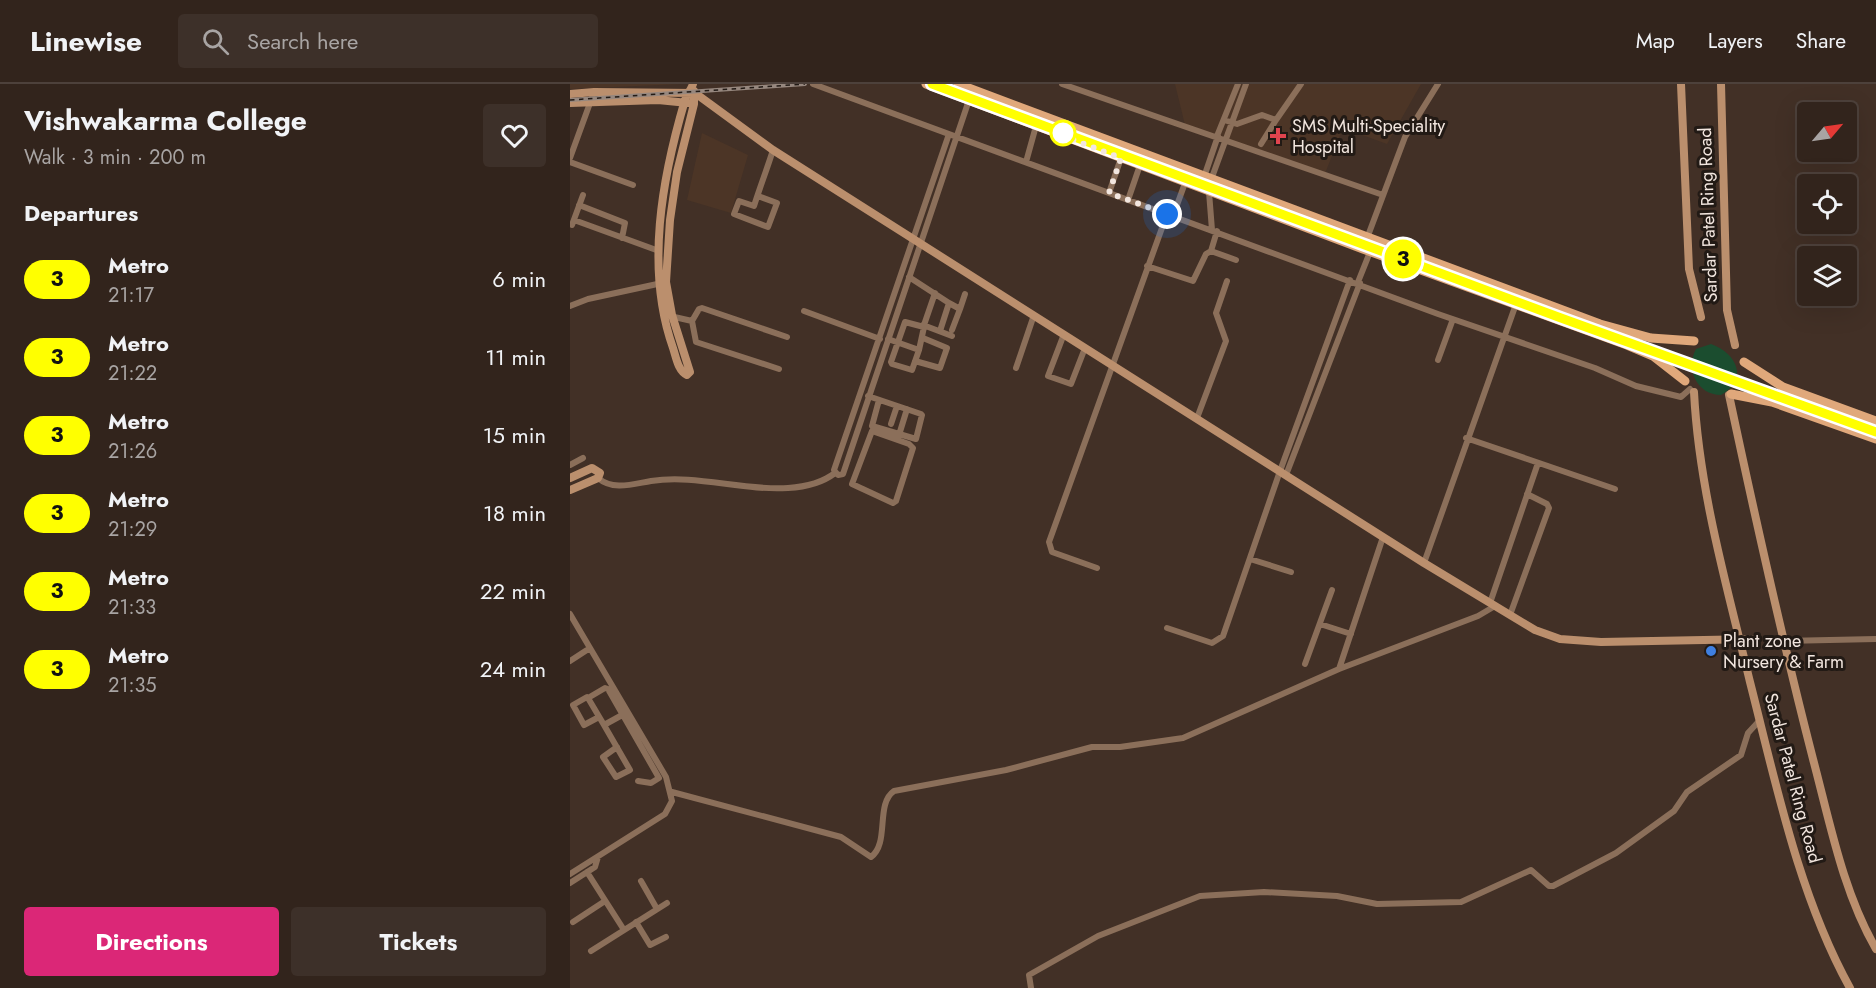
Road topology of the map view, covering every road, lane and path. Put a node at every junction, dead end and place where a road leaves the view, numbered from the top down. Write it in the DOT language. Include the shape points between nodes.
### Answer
graph roads {
  1 [pos="813,84"];
  2 [pos="926,84"];
  3 [pos="958,84"];
  4 [pos="1062,84"];
  5 [pos="1238,84"];
  6 [pos="1246,84"];
  7 [pos="1301,84"];
  8 [pos="1438,84"];
  9 [pos="1681,84"];
  10 [pos="1720,84"];
  11 [pos="692,89"];
  12 [pos="594,92"];
  13 [pos="570,94"];
  14 [pos="969,100"];
  15 [pos="590,101"];
  16 [pos="694,102"];
  17 [pos="570,103"];
  18 [pos="1276,120"];
  19 [pos="1227,121"];
  20 [pos="1036,126"];
  21 [pos="949,134"];
  22 [pos="957,137"];
  23 [pos="1220,137"];
  24 [pos="1261,144"];
  25 [pos="773,150"];
  26 [pos="1121,158"];
  27 [pos="570,160"];
  28 [pos="1026,162"];
  29 [pos="1140,165"];
  30 [pos="1208,179"];
  31 [pos="1185,183"];
  32 [pos="633,185"];
  33 [pos="1209,192"];
  34 [pos="1109,193"];
  35 [pos="583,195"];
  36 [pos="1383,195"];
  37 [pos="758,196"];
  38 [pos="1128,200"];
  39 [pos="579,205"];
  40 [pos="1170,215"];
  41 [pos="666,216"];
  42 [pos="1215,231"];
  43 [pos="1366,236"];
  44 [pos="622,238"];
  45 [pos="917,241"];
  46 [pos="659,251"];
  47 [pos="1211,251"];
  48 [pos="1367,251"];
  49 [pos="1236,260"];
  50 [pos="1147,266"];
  51 [pos="909,277"];
  52 [pos="1350,280"];
  53 [pos="1227,281"];
  54 [pos="662,283"];
  55 [pos="1359,283"];
  56 [pos="935,294"];
  57 [pos="965,294"];
  58 [pos="949,303"];
  59 [pos="1516,304"];
  60 [pos="570,306"];
  61 [pos="960,309"];
  62 [pos="804,311"];
  63 [pos="1034,315"];
  64 [pos="668,317"];
  65 [pos="1701,317"];
  66 [pos="1453,319"];
  67 [pos="911,320"];
  68 [pos="692,321"];
  69 [pos="924,325"];
  70 [pos="940,331"];
  71 [pos="1064,334"];
  72 [pos="787,337"];
  73 [pos="922,338"];
  74 [pos="1504,338"];
  75 [pos="884,339"];
  76 [pos="1694,341"];
  77 [pos="898,342"];
  78 [pos="1735,345"];
  79 [pos="1085,348"];
  80 [pos="919,350"];
  81 [pos="1438,360"];
  82 [pos="915,361"];
  83 [pos="1744,362"];
  84 [pos="1111,364"];
  85 [pos="1016,368"];
  86 [pos="778,369"];
  87 [pos="1690,388"];
  88 [pos="1730,394"];
  89 [pos="868,396"];
  90 [pos="879,400"];
  91 [pos="897,406"];
  92 [pos="907,410"];
  93 [pos="862,416"];
  94 [pos="1197,418"];
  95 [pos="873,419"];
  96 [pos="1876,421"];
  97 [pos="891,424"];
  98 [pos="898,435"];
  99 [pos="1466,438"];
  100 [pos="1876,439"];
  101 [pos="849,455"];
  102 [pos="584,458"];
  103 [pos="861,459"];
  104 [pos="1538,463"];
  105 [pos="571,472"];
  106 [pos="836,473"];
  107 [pos="1283,473"];
  108 [pos="598,478"];
  109 [pos="1615,489"];
  110 [pos="570,490"];
  111 [pos="1527,494"];
  112 [pos="1383,537"];
  113 [pos="1250,559"];
  114 [pos="1424,563"];
  115 [pos="1097,568"];
  116 [pos="1291,572"];
  117 [pos="1332,590"];
  118 [pos="1492,605"];
  119 [pos="570,614"];
  120 [pos="1510,615"];
  121 [pos="1320,624"];
  122 [pos="1167,628"];
  123 [pos="1351,634"];
  124 [pos="1740,639"];
  125 [pos="1755,639"];
  126 [pos="1876,639"];
  127 [pos="1783,641"];
  128 [pos="590,648"];
  129 [pos="570,661"];
  130 [pos="1305,664"];
  131 [pos="1339,669"];
  132 [pos="588,698"];
  133 [pos="625,713"];
  134 [pos="599,717"];
  135 [pos="1760,720"];
  136 [pos="604,725"];
  137 [pos="617,747"];
  138 [pos="630,770"];
  139 [pos="662,777"];
  140 [pos="672,792"];
  141 [pos="598,857"];
  142 [pos="571,872"];
  143 [pos="587,872"];
  144 [pos="641,881"];
  145 [pos="570,883"];
  146 [pos="606,901"];
  147 [pos="667,903"];
  148 [pos="657,909"];
  149 [pos="573,922"];
  150 [pos="636,922"];
  151 [pos="624,930"];
  152 [pos="666,937"];
  153 [pos="1876,949"];
  154 [pos="591,951"];
  155 [pos="1031,988"];
  156 [pos="1850,988"];
  1 -- 21 [label="street"];
  2 -- 14 [label="main road"];
  3 -- 30 [label="main road"];
  4 -- 23 [label="street"];
  5 -- 19 [label="street"];
  6 -- 19 [label="street"];
  7 -- 18 [label="street"];
  8 -- 36 [label="street" via="1405,137"];
  9 -- 65 [label="street, Sardar Patel Ring Road" via="1689,269"];
  10 -- 78 [label="street, Sardar Patel Ring Road" via="1727,310"];
  11 -- 12 [label="street"];
  11 -- 16 [label="street"];
  11 -- 16 [label="street"];
  12 -- 13 [label="street"];
  12 -- 15 [label="street"];
  14 -- 20 [label="main road"];
  14 -- 22 [label="street"];
  15 -- 16 [label="street"];
  15 -- 17 [label="street"];
  15 -- 27 [label="street"];
  16 -- 25 [label="street"];
  16 -- 41 [label="street"];
  18 -- 19 [label="street" via="1262,114 1237,124"];
  18 -- 24 [label="street"];
  19 -- 23 [label="street"];
  20 -- 26 [label="main road"];
  20 -- 28 [label="street"];
  21 -- 22 [label="street"];
  21 -- 45 [label="street"];
  22 -- 28 [label="street"];
  22 -- 45 [label="street"];
  23 -- 30 [label="street"];
  23 -- 36 [label="street"];
  25 -- 37 [label="street"];
  25 -- 45 [label="street"];
  26 -- 29 [label="main road"];
  26 -- 34 [label="street"];
  27 -- 32 [label="street"];
  28 -- 34 [label="street"];
  29 -- 31 [label="main road"];
  29 -- 38 [label="street"];
  30 -- 43 [label="main road"];
  31 -- 33 [label="main road"];
  31 -- 40 [label="street"];
  33 -- 42 [label="street"];
  33 -- 48 [label="main road"];
  34 -- 38 [label="street"];
  35 -- 39 [label="street"];
  36 -- 43 [label="street"];
  37 -- 37 [label="street" via="777,203 768,227 734,214 738,202 754,206"];
  38 -- 40 [label="street"];
  39 -- 44 [label="street" via="625,223"];
  39 -- 44 [label="street" via="573,222"];
  40 -- 42 [label="street"];
  40 -- 50 [label="street"];
  41 -- 46 [label="street"];
  41 -- 54 [label="street"];
  42 -- 47 [label="street"];
  42 -- 52 [label="street"];
  43 -- 48 [label="street"];
  43 -- 76 [label="main road" via="1610,327 1651,338"];
  44 -- 46 [label="street"];
  45 -- 51 [label="street"];
  45 -- 63 [label="street"];
  45 -- 75 [label="street"];
  46 -- 54 [label="street"];
  47 -- 49 [label="street"];
  47 -- 50 [label="street" via="1193,281"];
  48 -- 55 [label="street"];
  48 -- 59 [label="main road"];
  50 -- 84 [label="street"];
  51 -- 56 [label="street"];
  51 -- 75 [label="street"];
  52 -- 55 [label="street"];
  52 -- 107 [label="street"];
  53 -- 94 [label="street" via="1216,313 1226,341"];
  54 -- 60 [label="street"];
  54 -- 64 [label="street"];
  55 -- 66 [label="street"];
  55 -- 107 [label="street"];
  56 -- 58 [label="street"];
  56 -- 69 [label="street"];
  57 -- 61 [label="street"];
  58 -- 61 [label="street"];
  58 -- 70 [label="street"];
  59 -- 74 [label="street"];
  59 -- 87 [label="main road" via="1653,356"];
  61 -- 70 [label="street" via="952,333"];
  62 -- 75 [label="street"];
  63 -- 71 [label="street"];
  63 -- 85 [label="street"];
  64 -- 64 [label="street" via="688,375 680,368"];
  64 -- 68 [label="street"];
  66 -- 74 [label="street"];
  66 -- 81 [label="street"];
  67 -- 69 [label="street"];
  68 -- 72 [label="street" via="702,308"];
  68 -- 86 [label="street" via="696,342"];
  69 -- 70 [label="street"];
  71 -- 79 [label="street"];
  71 -- 79 [label="street" via="1048,376 1071,384"];
  73 -- 77 [label="street" via="924,327 907,322"];
  73 -- 80 [label="street"];
  73 -- 82 [label="street" via="947,348 940,368"];
  74 -- 87 [label="street" via="1666,395 1681,397"];
  74 -- 99 [label="street"];
  75 -- 77 [label="street"];
  75 -- 89 [label="street"];
  75 -- 106 [label="street"];
  77 -- 80 [label="street"];
  77 -- 82 [label="street" via="892,364 911,371"];
  79 -- 84 [label="street"];
  80 -- 82 [label="street"];
  83 -- 96 [label="main road" via="1783,387"];
  84 -- 94 [label="street"];
  84 -- 115 [label="street" via="1049,542 1052,552"];
  87 -- 124 [label="street, Sardar Patel Ring Road"];
  88 -- 100 [label="main road" via="1772,402"];
  88 -- 127 [label="street, Sardar Patel Ring Road"];
  89 -- 90 [label="street"];
  89 -- 93 [label="street"];
  90 -- 91 [label="street"];
  90 -- 95 [label="street"];
  91 -- 92 [label="street"];
  91 -- 97 [label="street"];
  92 -- 98 [label="street"];
  92 -- 98 [label="street" via="923,418 915,440"];
  93 -- 95 [label="street"];
  93 -- 101 [label="street"];
  94 -- 107 [label="street"];
  95 -- 98 [label="street" via="872,426"];
  99 -- 104 [label="street"];
  99 -- 114 [label="street"];
  101 -- 103 [label="street"];
  101 -- 106 [label="street" via="843,474"];
  102 -- 105 [label="street"];
  103 -- 103 [label="street" via="871,431 912,445 914,450 896,501 888,502 853,486"];
  104 -- 109 [label="street"];
  104 -- 111 [label="street"];
  105 -- 108 [label="street" via="592,468 599,470"];
  106 -- 108 [label="street" via="821,482 758,490 690,480 617,486"];
  107 -- 112 [label="street"];
  107 -- 113 [label="street"];
  108 -- 110 [label="street"];
  111 -- 118 [label="street"];
  111 -- 120 [label="street" via="1549,508"];
  112 -- 114 [label="street"];
  112 -- 123 [label="street"];
  113 -- 116 [label="street"];
  113 -- 122 [label="street" via="1220,639 1207,642"];
  114 -- 118 [label="street"];
  117 -- 121 [label="street"];
  118 -- 120 [label="street"];
  118 -- 131 [label="street" via="1478,616"];
  119 -- 128 [label="street"];
  120 -- 124 [label="street" via="1547,635 1575,641"];
  121 -- 123 [label="street"];
  121 -- 130 [label="street"];
  123 -- 131 [label="street"];
  124 -- 125 [label="street"];
  124 -- 135 [label="street, Sardar Patel Ring Road"];
  126 -- 127 [label="street"];
  127 -- 153 [label="street, Sardar Patel Ring Road" via="1851,895"];
  128 -- 129 [label="street"];
  128 -- 133 [label="street"];
  131 -- 140 [label="street" via="1183,738 1092,747 1006,770 894,791 888,798 878,849 871,857 841,837"];
  132 -- 133 [label="street" via="607,688"];
  132 -- 134 [label="street"];
  132 -- 134 [label="street" via="573,705 584,725"];
  133 -- 136 [label="street"];
  133 -- 139 [label="street"];
  134 -- 136 [label="street"];
  135 -- 155 [label="street" via="1748,733 1740,755 1687,792 1674,811 1616,853 1553,886 1531,870 1461,902 1377,904 1336,896 1264,892 1200,896 1098,936 1062,955 1029,975"];
  135 -- 156 [label="street, Sardar Patel Ring Road" via="1818,923"];
  136 -- 137 [label="street"];
  137 -- 138 [label="street"];
  137 -- 138 [label="street" via="603,758 614,777"];
  138 -- 139 [label="street" via="637,780 651,783"];
  139 -- 140 [label="street"];
  140 -- 141 [label="street" via="672,805 665,814"];
  141 -- 142 [label="street"];
  141 -- 143 [label="street" via="595,867"];
  143 -- 145 [label="street"];
  143 -- 146 [label="street"];
  144 -- 148 [label="street"];
  146 -- 149 [label="street"];
  146 -- 151 [label="street"];
  147 -- 148 [label="street"];
  148 -- 150 [label="street"];
  150 -- 151 [label="street"];
  150 -- 152 [label="street" via="650,945"];
  151 -- 154 [label="street"];
}
